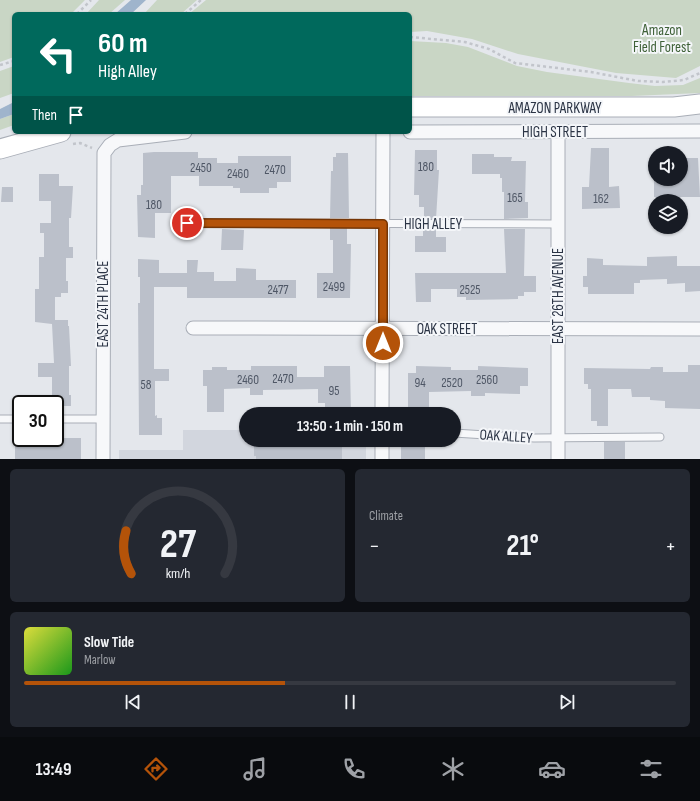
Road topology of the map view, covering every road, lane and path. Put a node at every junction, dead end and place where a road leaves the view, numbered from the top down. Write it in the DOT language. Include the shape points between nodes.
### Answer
graph roads {
  1 [pos="91,0"];
  2 [pos="202,0"];
  3 [pos="79,12"];
  4 [pos="187,12"];
  5 [pos="412,37"];
  6 [pos="12,62"];
  7 [pos="0,65"];
  8 [pos="700,73"];
  9 [pos="700,104"];
  10 [pos="412,107"];
  11 [pos="700,130"];
  12 [pos="412,132"];
  13 [pos="558,132"];
  14 [pos="54,134"];
  15 [pos="167,134"];
  16 [pos="383,134"];
  17 [pos="0,149"];
  18 [pos="187,223"];
  19 [pos="383,224"];
  20 [pos="558,224"];
  21 [pos="193,328"];
  22 [pos="383,329"];
  23 [pos="558,329"];
  24 [pos="700,329"];
  25 [pos="382,407"];
  26 [pos="0,419"];
  27 [pos="12,419"];
  28 [pos="64,419"];
  29 [pos="103,419"];
  30 [pos="461,433"];
  31 [pos="558,437"];
  32 [pos="660,437"];
  33 [pos="382,447"];
  34 [pos="103,459"];
  35 [pos="382,459"];
  36 [pos="558,459"];
  1 -- 3 [label="path"];
  2 -- 4 [label="path"];
  5 -- 8 [label="path" via="465,42 489,49 515,62 638,81 684,80"];
  6 -- 7 [label="path"];
  9 -- 10 [label="main road, AMAZON PARKWAY" via="674,108"];
  11 -- 13 [label="street, HIGH STREET"];
  12 -- 13 [label="street, HIGH STREET"];
  13 -- 20 [label="street, EAST 26TH AVENUE"];
  14 -- 17 [label="main road"];
  15 -- 29 [label="street, EAST 24TH PLACE" via="114,142 106,149 103,162"];
  16 -- 19 [label="street"];
  18 -- 19 [label="lane, HIGH ALLEY"];
  19 -- 20 [label="lane, HIGH ALLEY"];
  19 -- 22 [label="street"];
  20 -- 23 [label="street, EAST 26TH AVENUE"];
  21 -- 22 [label="street, OAK STREET"];
  22 -- 23 [label="street, OAK STREET"];
  22 -- 25 [label="street"];
  23 -- 24 [label="street, OAK STREET"];
  23 -- 31 [label="street, EAST 26TH AVENUE"];
  26 -- 27 [label="lane"];
  28 -- 29 [label="lane"];
  29 -- 34 [label="street, EAST 24TH PLACE"];
  30 -- 31 [label="lane, OAK ALLEY"];
  31 -- 32 [label="lane, OAK ALLEY"];
  31 -- 36 [label="street, EAST 26TH AVENUE"];
  33 -- 35 [label="street"];
}
